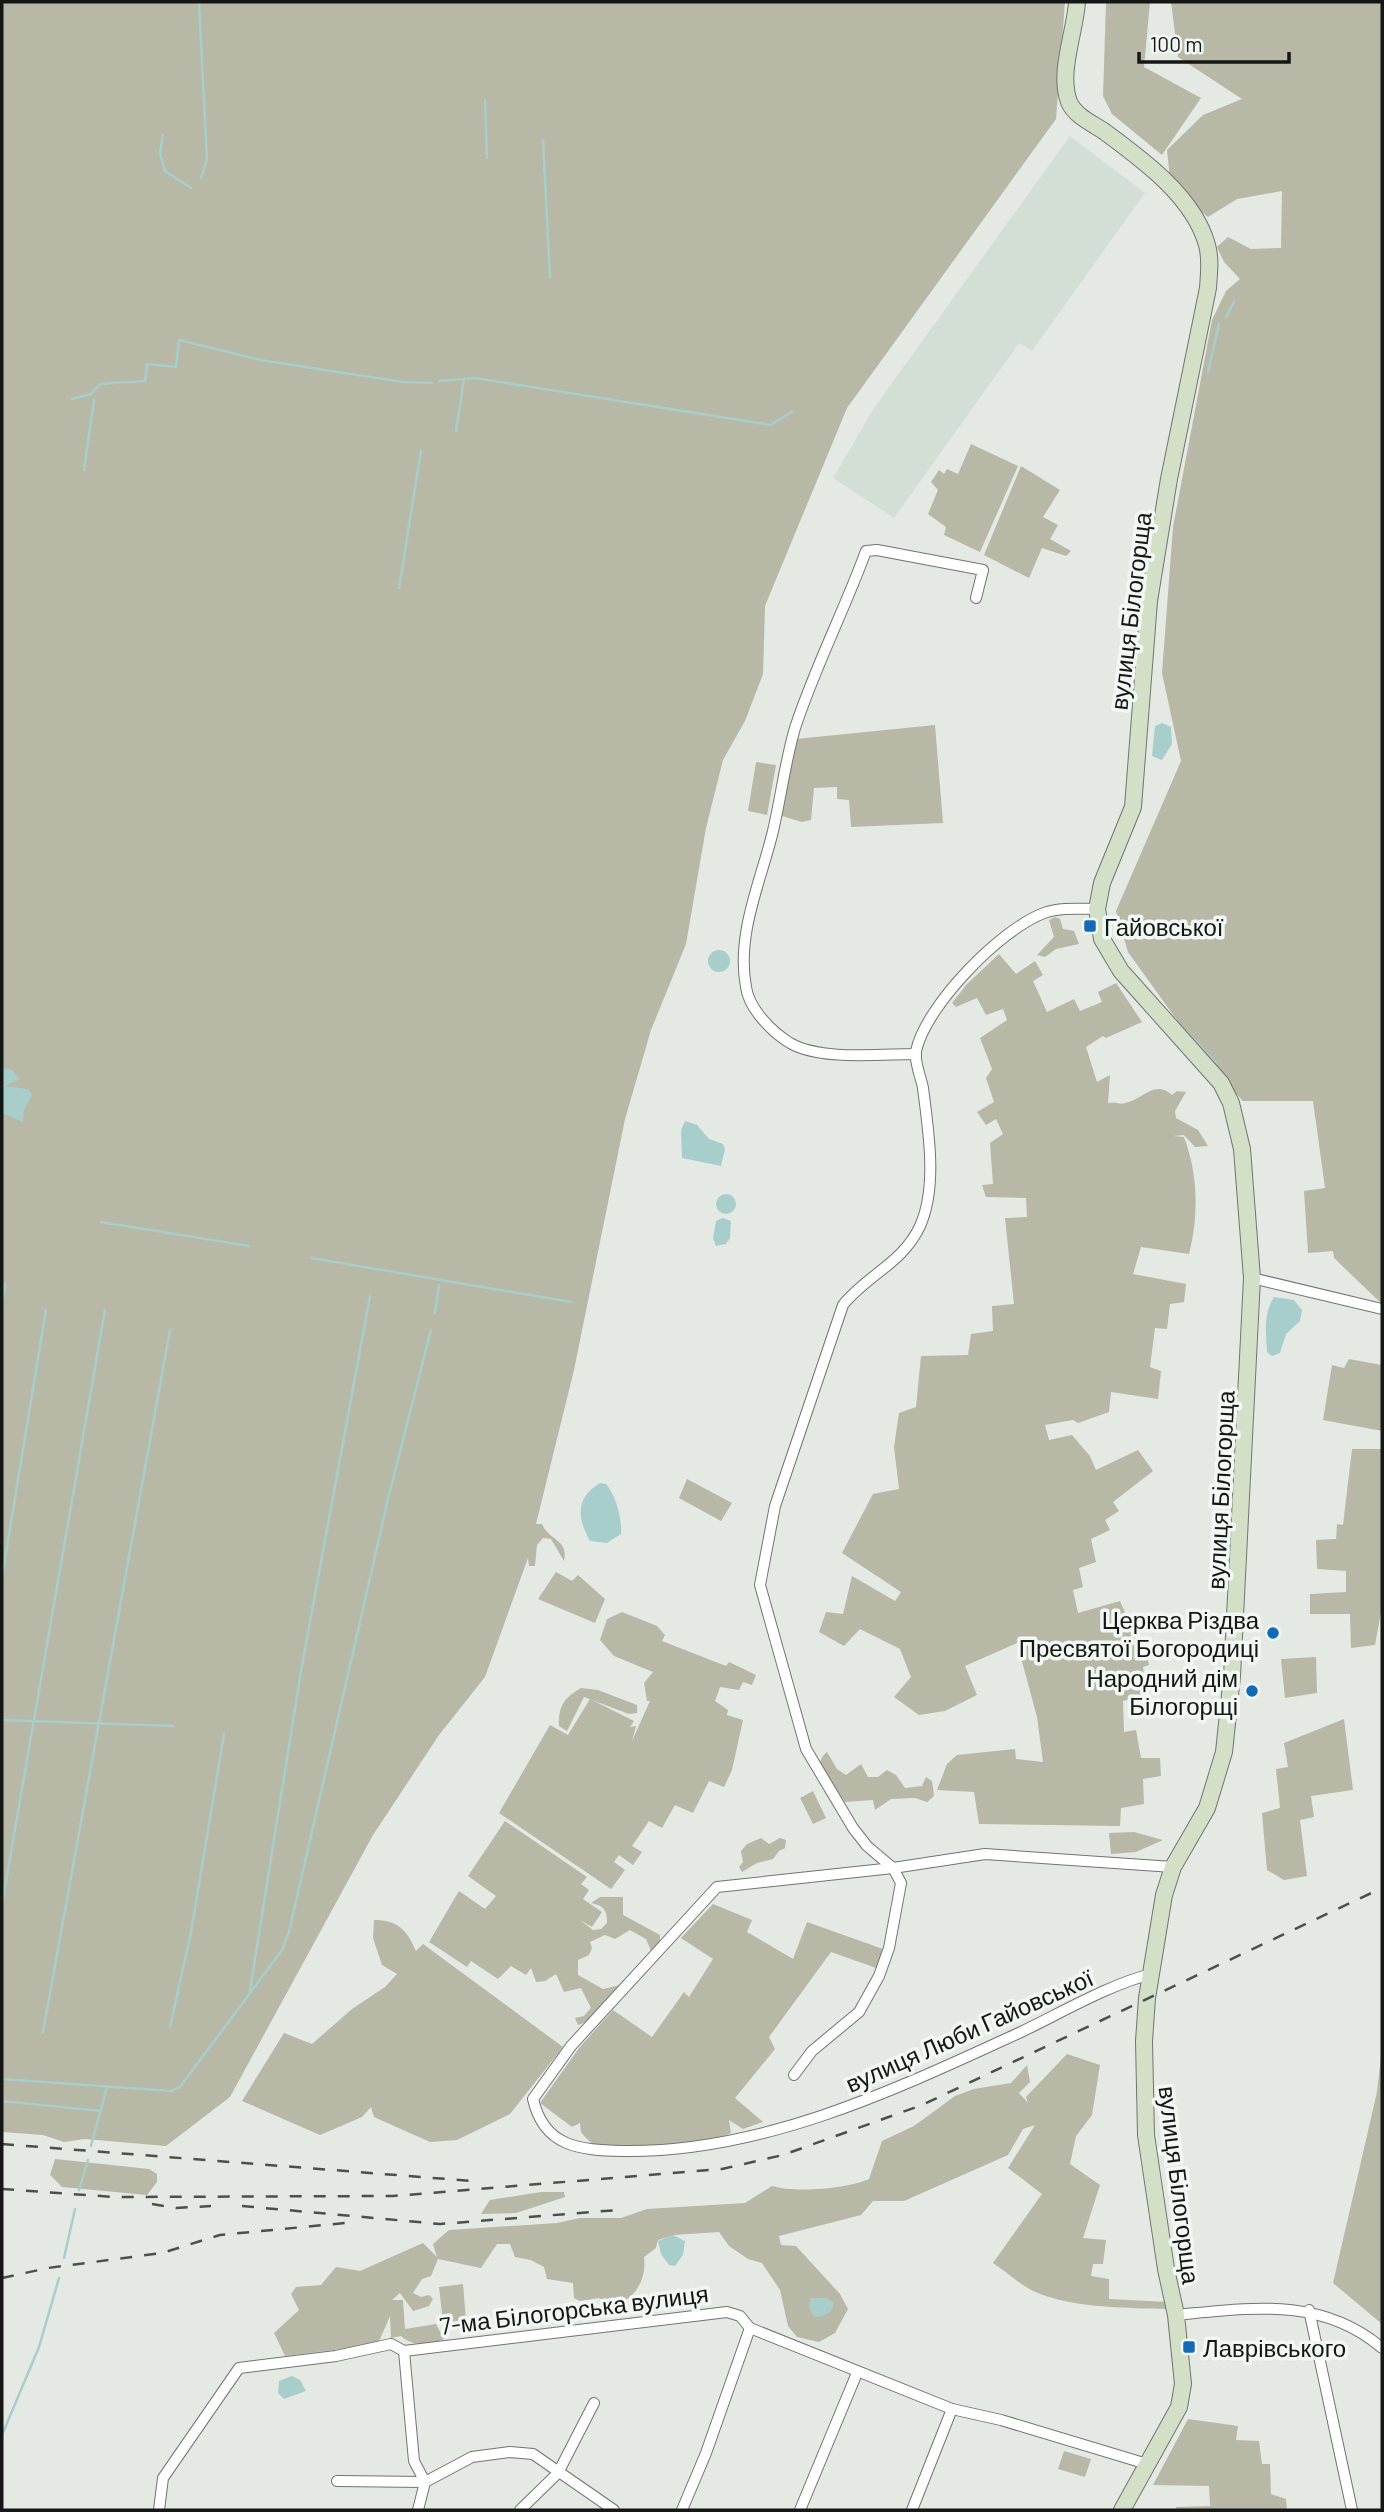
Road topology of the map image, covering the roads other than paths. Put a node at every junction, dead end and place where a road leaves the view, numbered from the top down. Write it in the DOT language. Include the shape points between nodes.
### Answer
graph roads {
  1 [pos="1077,2"];
  2 [pos="976,598"];
  3 [pos="1097,909"];
  4 [pos="916,1054"];
  5 [pos="1252,1278"];
  6 [pos="1382,1309"];
  7 [pos="1173,1867"];
  8 [pos="893,1868"];
  9 [pos="1152,1974"];
  10 [pos="794,2076"];
  11 [pos="1309,2311"];
  12 [pos="1176,2315"];
  13 [pos="750,2328"];
  14 [pos="1382,2348"];
  15 [pos="404,2351"];
  16 [pos="856,2373"];
  17 [pos="594,2403"];
  18 [pos="952,2409"];
  19 [pos="1147,2464"];
  20 [pos="558,2473"];
  21 [pos="337,2482"];
  22 [pos="425,2482"];
  23 [pos="159,2510"];
  24 [pos="418,2510"];
  25 [pos="520,2510"];
  26 [pos="614,2510"];
  27 [pos="682,2510"];
  28 [pos="800,2510"];
  29 [pos="912,2510"];
  30 [pos="1122,2510"];
  31 [pos="1352,2510"];
  1 -- 3 [label="street, вулиця Білогорща" via="1066,80 1068,99 1079,115 1169,186 1194,215 1210,263 1149,601 1133,807 1102,883"];
  2 -- 4 [label="street" via="983,570 866,551 825,645 782,773 773,833 745,947 746,988 756,1009 773,1030 801,1049"];
  3 -- 4 [label="street" via="1043,913 1015,929 945,995"];
  3 -- 5 [label="street, вулиця Білогорща" via="1102,939 1121,971 1221,1083 1231,1102 1242,1149"];
  4 -- 8 [label="street" via="928,1138 928,1192 920,1225 900,1257 843,1305 775,1506 760,1585 806,1749 853,1828"];
  5 -- 6 [label="street"];
  5 -- 7 [label="street, вулиця Білогорща" via="1246,1444 1224,1752 1208,1808"];
  7 -- 8 [label="street, вулиця Люби Гайовської" via="985,1854"];
  7 -- 9 [label="street, вулиця Білогорща"];
  8 -- 9 [label="street, вулиця Люби Гайовської" via="717,1886 571,2046 533,2099 538,2121 550,2134 589,2149 656,2151 706,2145 832,2112 900,2088"];
  8 -- 10 [label="street, вулиця Люби Гайовської" via="901,1883 879,1976 859,2012 812,2050"];
  9 -- 12 [label="street, вулиця Білогорща" via="1144,2041 1146,2135"];
  11 -- 12 [label="street" via="1244,2308"];
  11 -- 14 [label="street" via="1348,2324"];
  11 -- 31 [label="street"];
  12 -- 19 [label="street, вулиця Білогорща" via="1182,2395"];
  13 -- 15 [label="street, 7-ма Білогорська вулиця" via="740,2316 727,2312"];
  13 -- 16 [label="street, 7-ма Білогорська вулиця"];
  13 -- 27 [label="street"];
  15 -- 22 [label="street" via="415,2461"];
  15 -- 23 [label="street, 7-ма Білогорська вулиця" via="391,2344 239,2368 163,2478"];
  16 -- 18 [label="street, 7-ма Білогорська вулиця"];
  16 -- 28 [label="street"];
  17 -- 20 [label="street"];
  18 -- 19 [label="street, 7-ма Білогорська вулиця"];
  18 -- 29 [label="street"];
  19 -- 30 [label="street, вулиця Білогорща"];
  20 -- 22 [label="street" via="533,2454 510,2452 472,2457"];
  20 -- 25 [label="street"];
  20 -- 26 [label="street"];
  21 -- 22 [label="street"];
  22 -- 24 [label="street"];
}
